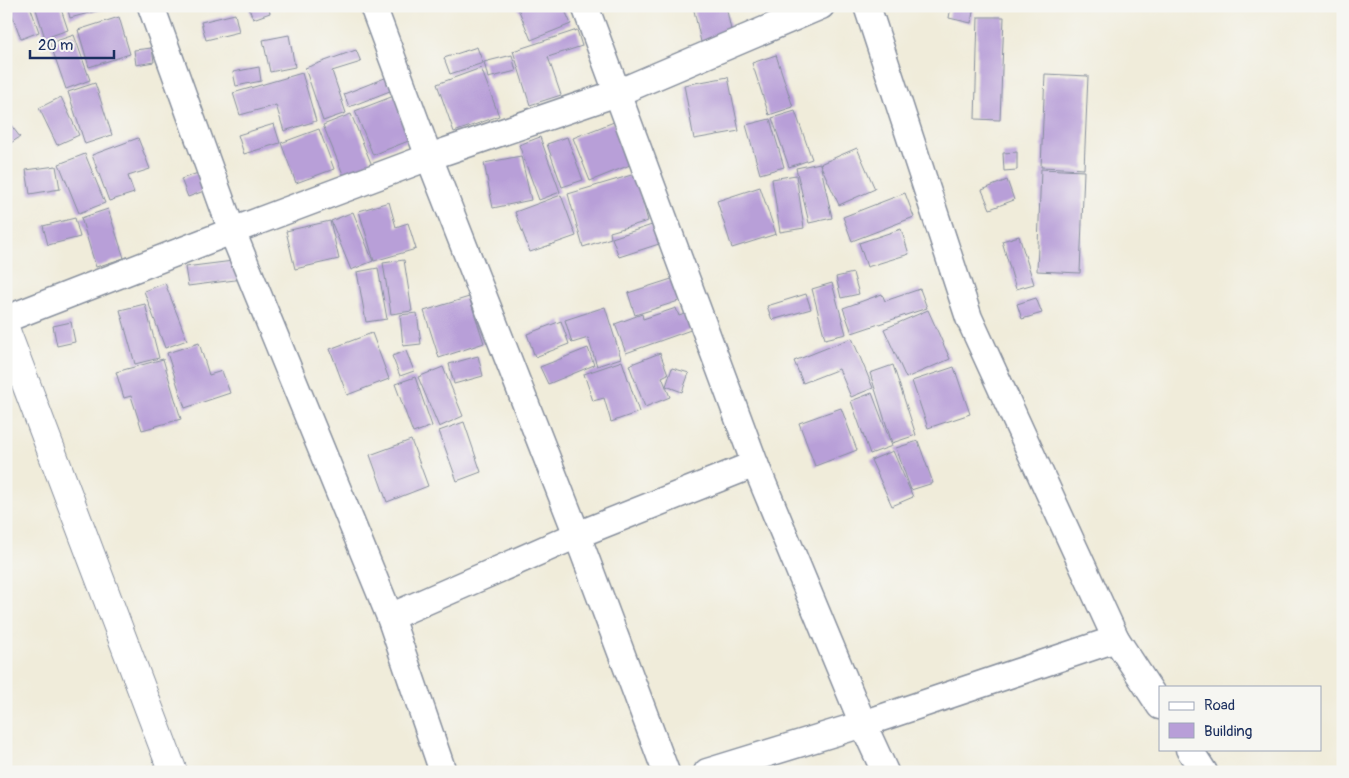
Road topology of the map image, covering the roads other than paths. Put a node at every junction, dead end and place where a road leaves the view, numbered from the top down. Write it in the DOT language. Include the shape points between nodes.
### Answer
graph roads {
  1 [pos="151,6"];
  2 [pos="373,6"];
  3 [pos="584,6"];
  4 [pos="822,6"];
  5 [pos="867,6"];
  6 [pos="617,93"];
  7 [pos="429,157"];
  8 [pos="232,231"];
  9 [pos="6,319"];
  10 [pos="6,331"];
  11 [pos="756,464"];
  12 [pos="577,534"];
  13 [pos="390,616"];
  14 [pos="1116,639"];
  15 [pos="1159,704"];
  16 [pos="862,724"];
  17 [pos="1190,750"];
  18 [pos="173,772"];
  19 [pos="443,772"];
  20 [pos="666,772"];
  21 [pos="707,772"];
  22 [pos="885,772"];
  23 [pos="1204,772"];
  1 -- 8 [label="street"];
  2 -- 7 [label="street"];
  3 -- 6 [label="street"];
  4 -- 6 [label="street"];
  5 -- 14 [label="street" via="969,318"];
  6 -- 7 [label="street"];
  6 -- 11 [label="street"];
  7 -- 8 [label="street"];
  7 -- 12 [label="street"];
  8 -- 9 [label="street"];
  8 -- 13 [label="street"];
  10 -- 18 [label="street"];
  11 -- 12 [label="street"];
  11 -- 16 [label="street"];
  12 -- 13 [label="street"];
  12 -- 20 [label="street"];
  13 -- 19 [label="street"];
  14 -- 15 [label="street"];
  14 -- 16 [label="street"];
  16 -- 21 [label="street"];
  16 -- 22 [label="street"];
  17 -- 23 [label="street"];
}
